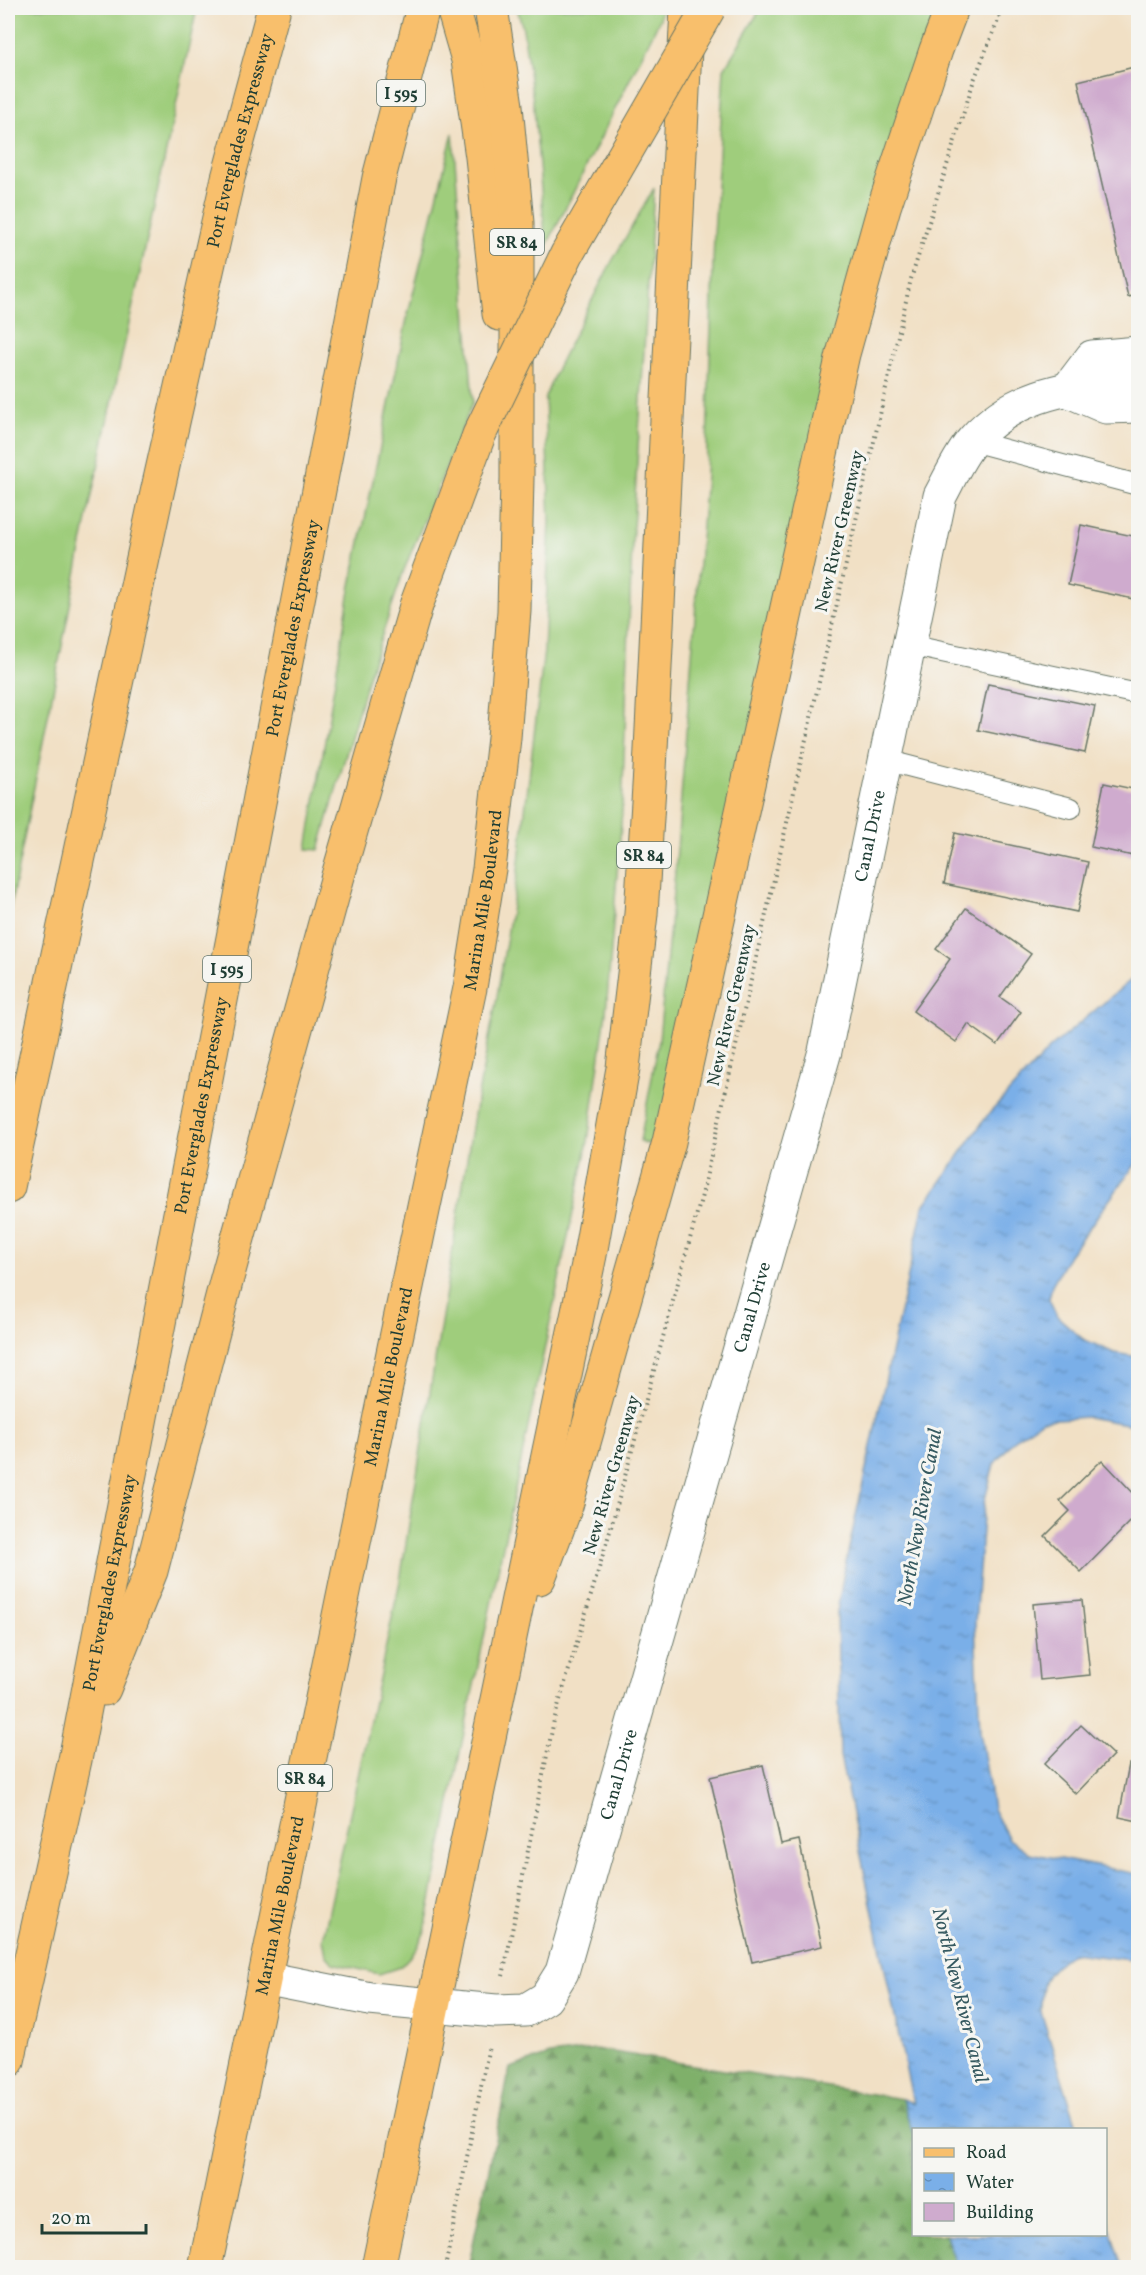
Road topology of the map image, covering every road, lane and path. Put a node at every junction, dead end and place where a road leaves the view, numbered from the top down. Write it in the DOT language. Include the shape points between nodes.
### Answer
graph roads {
  1 [pos="274,8"];
  2 [pos="423,8"];
  3 [pos="453,8"];
  4 [pos="491,8"];
  5 [pos="687,8"];
  6 [pos="709,8"];
  7 [pos="952,8"];
  8 [pos="1003,8"];
  9 [pos="1138,353"];
  10 [pos="1138,378"];
  11 [pos="1067,390"];
  12 [pos="1138,406"];
  13 [pos="972,441"];
  14 [pos="517,478"];
  15 [pos="1138,484"];
  16 [pos="909,645"];
  17 [pos="1138,694"];
  18 [pos="885,760"];
  19 [pos="1071,808"];
  20 [pos="8,1187"];
  21 [pos="499,1689"];
  22 [pos="75,1760"];
  23 [pos="264,1978"];
  24 [pos="432,2005"];
  25 [pos="496,2011"];
  26 [pos="8,2061"];
  27 [pos="205,2268"];
  28 [pos="378,2268"];
  29 [pos="445,2268"];
  1 -- 20 [label="main road, Port Everglades Expressway" via="228,178 162,469"];
  2 -- 22 [label="main road, Port Everglades Expressway / I 595" via="379,178"];
  3 -- 14 [label="main road" via="468,60 482,156"];
  4 -- 14 [label="main road, SR 84" via="506,106 517,223"];
  5 -- 21 [label="main road, SR 84" via="641,914 623,1068 590,1255"];
  6 -- 22 [label="main road, bridge" via="567,254 479,435 416,606 230,1266 151,1571"];
  7 -- 21 [label="main road" via="884,207 843,354 669,1142 566,1506"];
  8 -- 25 [label="path, New River Greenway" via="974,80 911,279 702,1195 554,1720"];
  9 -- 11 [label="street" via="1092,357"];
  10 -- 11 [label="street, Canal Drive"];
  11 -- 12 [label="street" via="1106,407"];
  11 -- 13 [label="street, Canal Drive" via="1040,395 1003,412"];
  13 -- 15 [label="lane"];
  13 -- 16 [label="street, Canal Drive" via="940,496"];
  14 -- 23 [label="main road, Marina Mile Boulevard / SR 84" via="514,611 504,738 470,988"];
  16 -- 17 [label="lane"];
  16 -- 18 [label="street, Canal Drive"];
  18 -- 19 [label="lane"];
  18 -- 25 [label="street, Canal Drive" via="825,1051 562,1972 546,1998 526,2010"];
  21 -- 24 [label="main road, SR 84"];
  22 -- 26 [label="main road, Port Everglades Expressway / I 595"];
  23 -- 24 [label="street, Canal Drive" via="370,1999"];
  23 -- 27 [label="main road, Marina Mile Boulevard / SR 84"];
  24 -- 25 [label="street, Canal Drive"];
  24 -- 28 [label="main road, SR 84"];
  25 -- 29 [label="path, New River Greenway"];
}
